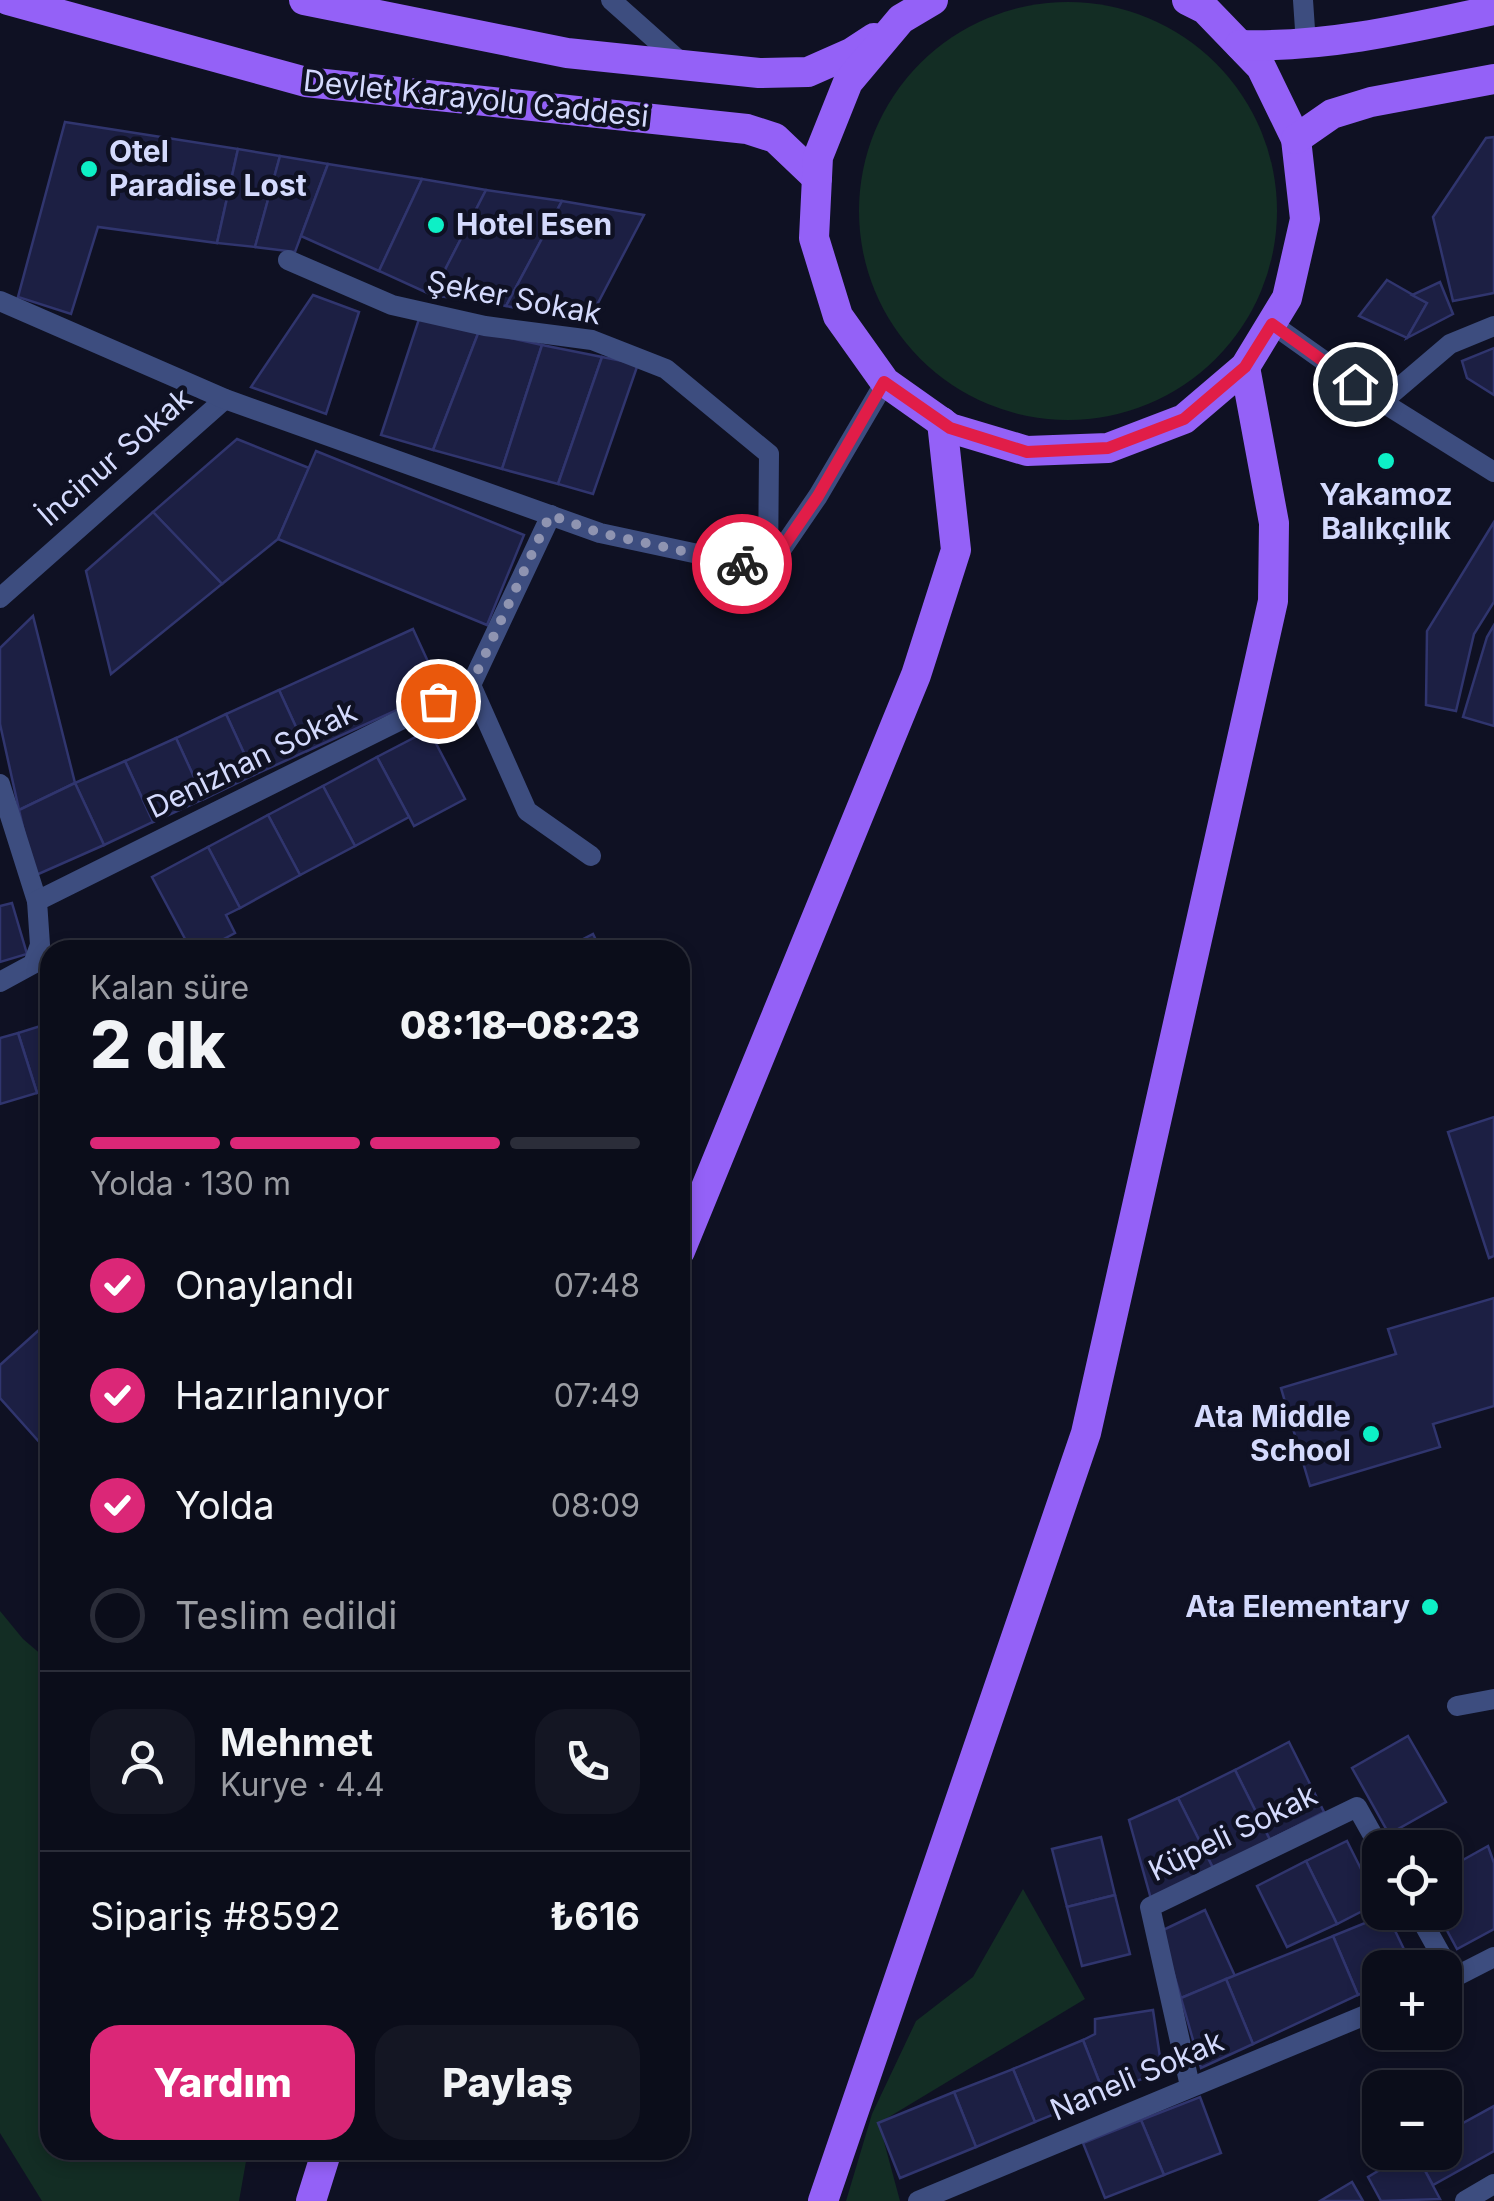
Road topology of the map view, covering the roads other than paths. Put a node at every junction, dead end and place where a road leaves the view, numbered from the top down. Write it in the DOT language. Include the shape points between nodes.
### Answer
graph roads {
  1 [pos="8,0"];
  2 [pos="304,0"];
  3 [pos="611,0"];
  4 [pos="933,0"];
  5 [pos="1187,0"];
  6 [pos="1303,0"];
  7 [pos="897,10"];
  8 [pos="1494,10"];
  9 [pos="1306,44"];
  10 [pos="1240,45"];
  11 [pos="684,65"];
  12 [pos="1494,80"];
  13 [pos="1296,139"];
  14 [pos="817,178"];
  15 [pos="288,260"];
  16 [pos="0,301"];
  17 [pos="1272,324"];
  18 [pos="1494,326"];
  19 [pos="1245,367"];
  20 [pos="884,382"];
  21 [pos="225,400"];
  22 [pos="1382,402"];
  23 [pos="942,422"];
  24 [pos="1494,472"];
  25 [pos="550,515"];
  26 [pos="768,569"];
  27 [pos="0,598"];
  28 [pos="471,685"];
  29 [pos="0,784"];
  30 [pos="592,856"];
  31 [pos="37,901"];
  32 [pos="0,982"];
  33 [pos="690,1227"];
  34 [pos="1494,1699"];
  35 [pos="1457,1706"];
  36 [pos="1370,1830"];
  37 [pos="1494,1957"];
  38 [pos="1462,1974"];
  39 [pos="1362,2015"];
  40 [pos="1190,2086"];
  41 [pos="324,2160"];
  42 [pos="1494,2184"];
  43 [pos="311,2201"];
  44 [pos="823,2201"];
  45 [pos="918,2201"];
  46 [pos="1465,2201"];
  1 -- 14 [label="main road, Devlet Karayolu Caddesi" via="306,82 747,129 775,138"];
  2 -- 11 [label="main road, Devlet Karayolu Caddesi" via="567,53"];
  3 -- 11 [label="street"];
  4 -- 7 [label="main road"];
  5 -- 10 [label="main road"];
  6 -- 9 [label="street"];
  7 -- 11 [label="main road, Devlet Karayolu Caddesi" via="851,54 808,72"];
  7 -- 14 [label="main road" via="848,82 818,157"];
  8 -- 9 [label="main road"];
  9 -- 10 [label="main road"];
  10 -- 13 [label="main road" via="1261,67"];
  12 -- 13 [label="main road" via="1371,102 1332,114"];
  13 -- 17 [label="main road" via="1305,219 1288,298"];
  14 -- 20 [label="main road" via="814,238 838,316"];
  15 -- 26 [label="street, Şeker Sokak" via="392,305 592,340 666,369 769,454"];
  16 -- 21 [label="street"];
  17 -- 19 [label="main road"];
  17 -- 22 [label="street"];
  18 -- 22 [label="street" via="1450,344"];
  19 -- 23 [label="main road" via="1184,419 1108,448 1027,452"];
  19 -- 44 [label="main road" via="1274,523 1273,601 1090,1413"];
  20 -- 23 [label="main road"];
  20 -- 26 [label="street"];
  21 -- 25 [label="street"];
  21 -- 27 [label="street, İncinur Sokak"];
  22 -- 24 [label="street"];
  23 -- 33 [label="main road" via="956,550 916,675"];
  25 -- 26 [label="street" via="600,533"];
  25 -- 28 [label="street"];
  28 -- 30 [label="street" via="527,812"];
  28 -- 31 [label="street, Denizhan Sokak"];
  29 -- 31 [label="street"];
  31 -- 32 [label="street" via="40,944 33,964"];
  34 -- 35 [label="street"];
  36 -- 40 [label="street, Küpeli Sokak" via="1358,1807 1150,1906"];
  37 -- 38 [label="street"];
  39 -- 40 [label="street, Naneli Sokak"];
  40 -- 45 [label="street, Naneli Sokak"];
  41 -- 43 [label="main road"];
  42 -- 46 [label="street"];
}
